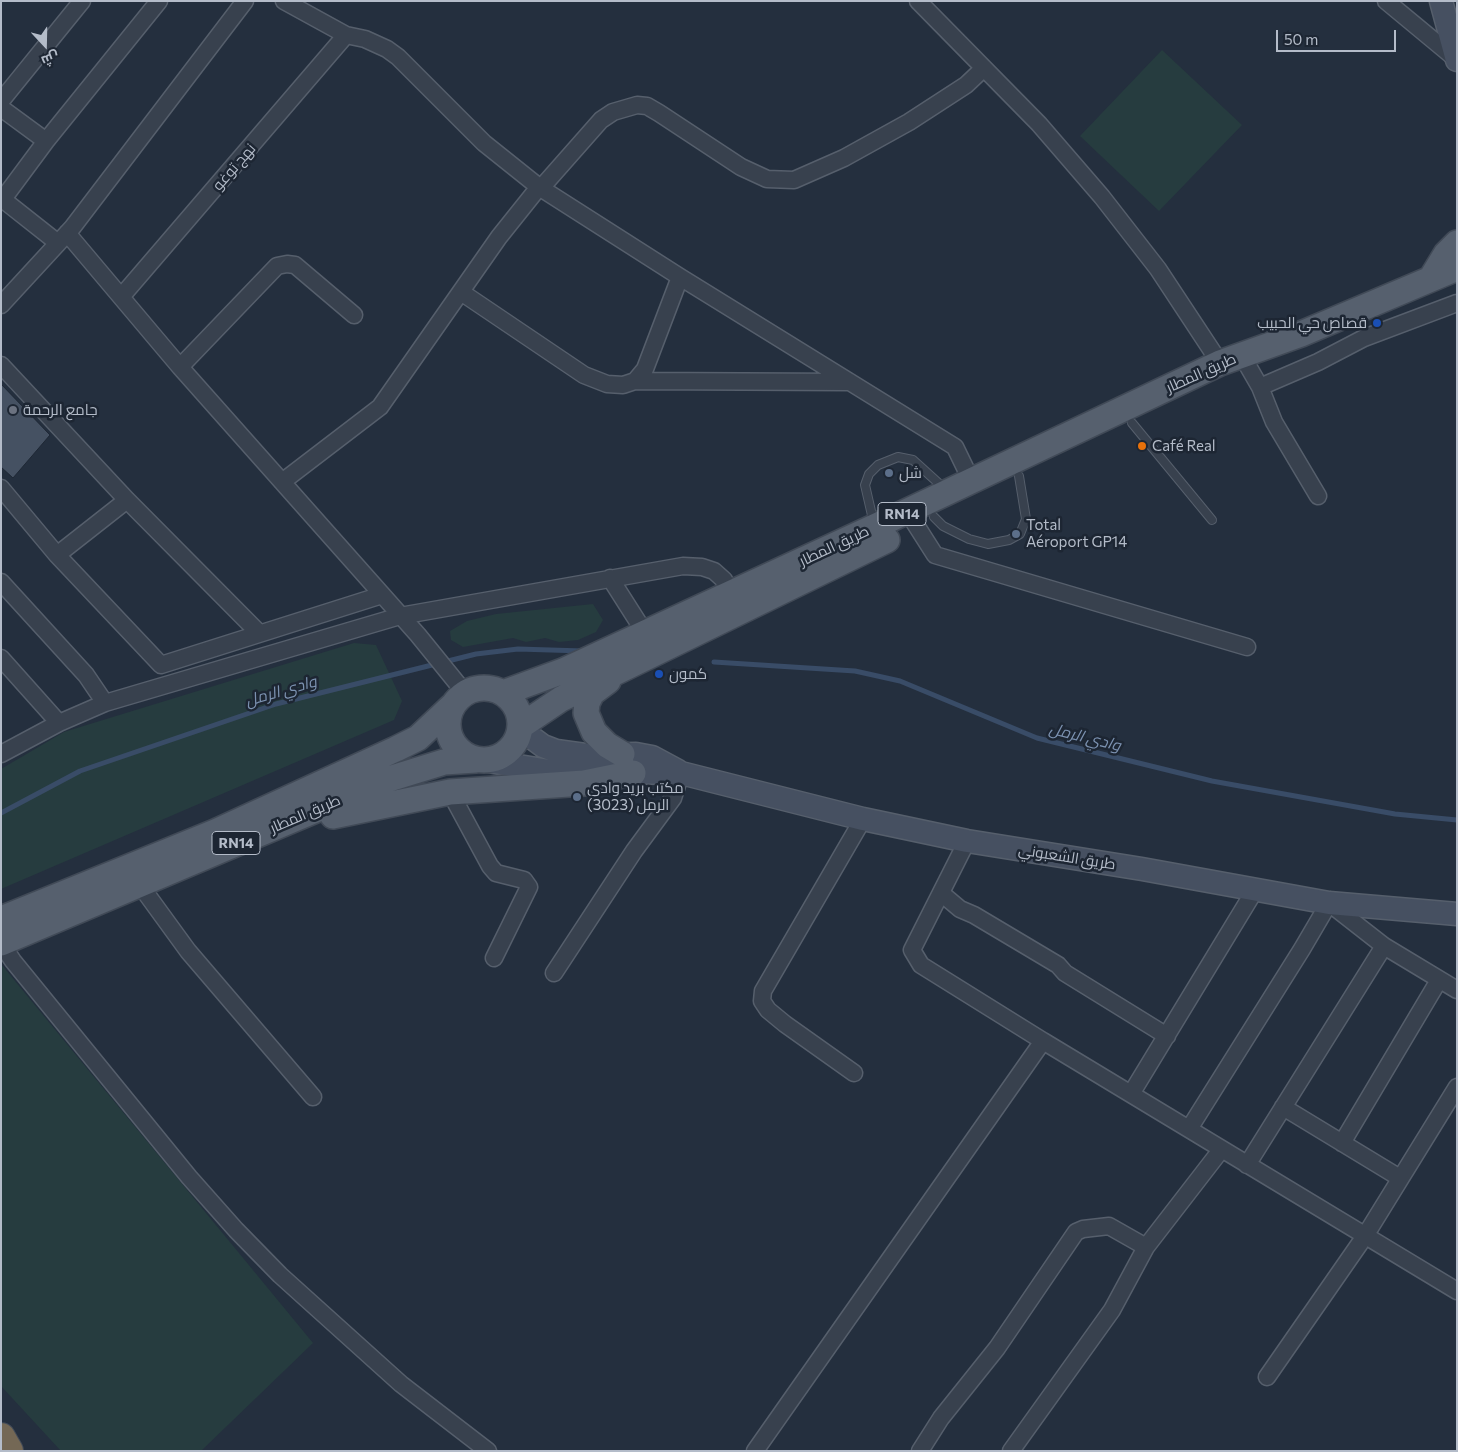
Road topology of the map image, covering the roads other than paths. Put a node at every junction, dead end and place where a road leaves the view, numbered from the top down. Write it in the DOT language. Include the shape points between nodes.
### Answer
graph roads {
  1 [pos="82,1"];
  2 [pos="159,1"];
  3 [pos="245,1"];
  4 [pos="284,1"];
  5 [pos="918,1"];
  6 [pos="1386,1"];
  7 [pos="1441,1"];
  8 [pos="346,35"];
  9 [pos="1457,60"];
  10 [pos="984,68"];
  11 [pos="1,101"];
  12 [pos="1,108"];
  13 [pos="46,141"];
  14 [pos="540,187"];
  15 [pos="2,198"];
  16 [pos="63,238"];
  17 [pos="1457,243"];
  18 [pos="1457,268"];
  19 [pos="680,277"];
  20 [pos="1432,277"];
  21 [pos="461,292"];
  22 [pos="121,297"];
  23 [pos="1457,303"];
  24 [pos="1,305"];
  25 [pos="354,315"];
  26 [pos="1,365"];
  27 [pos="180,367"];
  28 [pos="1242,368"];
  29 [pos="634,381"];
  30 [pos="850,382"];
  31 [pos="1132,423"];
  32 [pos="1020,476"];
  33 [pos="971,480"];
  34 [pos="282,482"];
  35 [pos="1,488"];
  36 [pos="948,492"];
  37 [pos="1318,496"];
  38 [pos="126,500"];
  39 [pos="918,518"];
  40 [pos="1212,520"];
  41 [pos="874,527"];
  42 [pos="57,555"];
  43 [pos="610,578"];
  44 [pos="1,582"];
  45 [pos="731,593"];
  46 [pos="382,595"];
  47 [pos="400,616"];
  48 [pos="259,633"];
  49 [pos="644,633"];
  50 [pos="1247,647"];
  51 [pos="1,658"];
  52 [pos="161,665"];
  53 [pos="621,670"];
  54 [pos="167,685"];
  55 [pos="503,692"];
  56 [pos="459,699"];
  57 [pos="105,704"];
  58 [pos="59,723"];
  59 [pos="521,727"];
  60 [pos="1,754"];
  61 [pos="479,760"];
  62 [pos="627,764"];
  63 [pos="681,773"];
  64 [pos="450,792"];
  65 [pos="863,819"];
  66 [pos="967,841"];
  67 [pos="221,850"];
  68 [pos="140,885"];
  69 [pos="1255,890"];
  70 [pos="941,892"];
  71 [pos="1329,903"];
  72 [pos="1457,914"];
  73 [pos="1,919"];
  74 [pos="1,943"];
  75 [pos="1384,946"];
  76 [pos="494,958"];
  77 [pos="554,973"];
  78 [pos="1439,980"];
  79 [pos="1457,990"];
  80 [pos="1167,1036"];
  81 [pos="1042,1041"];
  82 [pos="854,1073"];
  83 [pos="1457,1087"];
  84 [pos="1130,1094"];
  85 [pos="313,1097"];
  86 [pos="1283,1107"];
  87 [pos="1189,1129"];
  88 [pos="1342,1143"];
  89 [pos="1221,1150"];
  90 [pos="1247,1165"];
  91 [pos="1400,1178"];
  92 [pos="1364,1236"];
  93 [pos="1146,1247"];
  94 [pos="1457,1291"];
  95 [pos="1267,1377"];
  96 [pos="1,1437"];
  97 [pos="10,1451"];
  98 [pos="488,1451"];
  99 [pos="755,1451"];
  100 [pos="920,1451"];
  101 [pos="1011,1451"];
  1 -- 11 [label="street"];
  2 -- 13 [label="street"];
  3 -- 16 [label="street"];
  4 -- 8 [label="street"];
  5 -- 10 [label="street"];
  6 -- 9 [label="street"];
  7 -- 9 [label="street"];
  8 -- 14 [label="street" via="377,43 398,57 484,143"];
  8 -- 22 [label="street, نهج توغو"];
  10 -- 14 [label="street" via="966,85 908,122 844,158 794,180 767,179 741,167 659,112 638,105 613,112 601,120"];
  10 -- 28 [label="street" via="1039,124"];
  12 -- 13 [label="street"];
  13 -- 15 [label="street"];
  14 -- 19 [label="street"];
  14 -- 21 [label="street" via="499,237"];
  15 -- 16 [label="street"];
  16 -- 22 [label="street"];
  16 -- 24 [label="street"];
  17 -- 20 [label="main road"];
  18 -- 20 [label="main road, طريق المطار / RN14"];
  19 -- 29 [label="street" via="646,369"];
  19 -- 30 [label="street"];
  20 -- 28 [label="main road, طريق المطار / RN14" via="1300,334"];
  21 -- 29 [label="street" via="584,374 607,384 623,386"];
  21 -- 34 [label="street" via="380,407"];
  22 -- 27 [label="street"];
  23 -- 28 [label="street" via="1364,338 1318,362"];
  25 -- 27 [label="street" via="295,265 277,266"];
  26 -- 38 [label="street"];
  27 -- 34 [label="street"];
  28 -- 31 [label="main road, طريق المطار / RN14"];
  28 -- 33 [label="main road, طريق المطار / RN14"];
  28 -- 37 [label="street"];
  29 -- 30 [label="street"];
  30 -- 33 [label="street" via="955,447"];
  31 -- 32 [label="main road, طريق المطار / RN14"];
  31 -- 40 [label="lane"];
  32 -- 39 [label="main road, طريق المطار / RN14"];
  32 -- 39 [label="lane" via="1026,519 1020,534 1009,540 988,544"];
  33 -- 36 [label="main road, طريق المطار / RN14"];
  34 -- 46 [label="street"];
  35 -- 42 [label="street"];
  36 -- 39 [label="main road, طريق المطار / RN14"];
  36 -- 41 [label="lane" via="913,460 898,457 878,465 869,474 866,485"];
  38 -- 42 [label="street"];
  38 -- 48 [label="street"];
  39 -- 41 [label="main road, طريق المطار / RN14"];
  39 -- 50 [label="street" via="935,555"];
  39 -- 53 [label="main road, طريق المطار / RN14"];
  41 -- 45 [label="main road, طريق المطار / RN14"];
  42 -- 52 [label="street"];
  43 -- 45 [label="street" via="664,568 702,567 714,571"];
  43 -- 47 [label="street"];
  43 -- 49 [label="street"];
  44 -- 57 [label="street" via="86,675"];
  45 -- 49 [label="main road, طريق المطار / RN14"];
  46 -- 47 [label="street"];
  46 -- 48 [label="street"];
  47 -- 54 [label="street"];
  47 -- 56 [label="street"];
  48 -- 52 [label="street"];
  49 -- 55 [label="main road, طريق المطار / RN14" via="563,671"];
  51 -- 58 [label="street"];
  52 -- 54 [label="street"];
  53 -- 59 [label="main road, طريق المطار / RN14" via="560,699"];
  53 -- 62 [label="main road" via="592,693 586,713 594,732"];
  54 -- 57 [label="street"];
  55 -- 56 [label="main road, RN14" via="484,687"];
  55 -- 59 [label="main road" via="516,707"];
  56 -- 61 [label="main road" via="448,717 450,739 457,748"];
  56 -- 73 [label="main road, طريق المطار / RN14" via="418,738 396,749 215,832"];
  57 -- 58 [label="street"];
  58 -- 60 [label="street"];
  59 -- 61 [label="main road, RN14" via="516,742 507,752 496,759"];
  59 -- 62 [label="street, طريق الشعبوني" via="543,746 556,751"];
  61 -- 62 [label="street, طريق الشعبوني" via="549,771"];
  61 -- 67 [label="main road, طريق المطار / RN14" via="444,762 389,779"];
  62 -- 63 [label="street, طريق الشعبوني" via="652,757"];
  62 -- 64 [label="main road" via="584,783"];
  63 -- 65 [label="street, طريق الشعبوني"];
  63 -- 77 [label="street" via="674,798 634,851"];
  64 -- 67 [label="main road" via="350,812"];
  64 -- 76 [label="street" via="490,866 496,873 524,880 529,887"];
  65 -- 66 [label="street, طريق الشعبوني"];
  65 -- 82 [label="street" via="763,991 762,1001 780,1020"];
  66 -- 69 [label="street, طريق الشعبوني"];
  66 -- 70 [label="street"];
  67 -- 68 [label="main road, طريق المطار / RN14"];
  68 -- 74 [label="main road, طريق المطار / RN14"];
  68 -- 85 [label="street" via="188,951"];
  69 -- 71 [label="street, طريق الشعبوني"];
  69 -- 80 [label="street"];
  70 -- 80 [label="street" via="960,909 1058,965 1065,973"];
  70 -- 81 [label="street" via="912,950 921,965"];
  71 -- 72 [label="street, طريق الشعبوني"];
  71 -- 75 [label="street"];
  71 -- 87 [label="street"];
  74 -- 98 [label="street" via="176,1161 236,1230 280,1275 401,1384"];
  75 -- 78 [label="street"];
  75 -- 86 [label="street"];
  78 -- 79 [label="street"];
  78 -- 88 [label="street"];
  80 -- 84 [label="street"];
  81 -- 84 [label="street"];
  81 -- 99 [label="street"];
  83 -- 91 [label="street"];
  84 -- 87 [label="street"];
  86 -- 88 [label="street"];
  86 -- 90 [label="street"];
  87 -- 89 [label="street"];
  88 -- 91 [label="street"];
  89 -- 90 [label="street"];
  89 -- 93 [label="street"];
  90 -- 92 [label="street"];
  91 -- 92 [label="street"];
  92 -- 94 [label="street"];
  92 -- 95 [label="street"];
  93 -- 100 [label="street" via="1109,1226 1076,1232 997,1348 941,1418"];
  93 -- 101 [label="street" via="1112,1310"];
  96 -- 97 [label="highway"];
}
